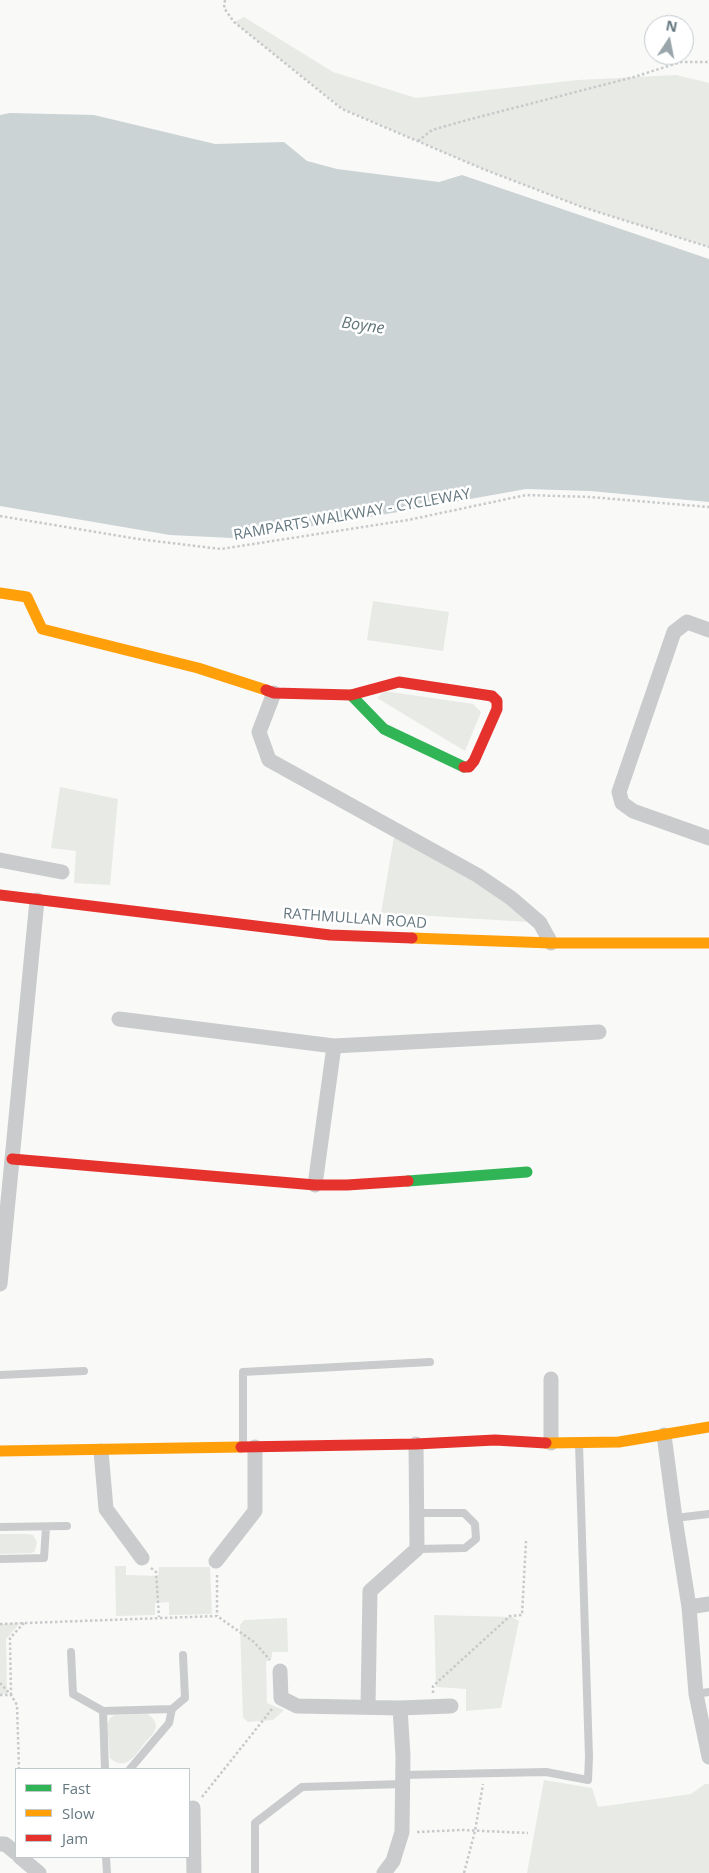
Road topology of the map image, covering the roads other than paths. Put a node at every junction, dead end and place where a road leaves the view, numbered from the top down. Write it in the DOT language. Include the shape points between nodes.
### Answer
graph roads {
  1 [pos="0,593"];
  2 [pos="709,630"];
  3 [pos="274,693"];
  4 [pos="351,695"];
  5 [pos="709,838"];
  6 [pos="0,860"];
  7 [pos="62,872"];
  8 [pos="0,895"];
  9 [pos="37,900"];
  10 [pos="551,943"];
  11 [pos="709,943"];
  12 [pos="119,1019"];
  13 [pos="599,1032"];
  14 [pos="334,1046"];
  15 [pos="12,1159"];
  16 [pos="527,1172"];
  17 [pos="315,1185"];
  18 [pos="0,1284"];
  19 [pos="430,1362"];
  20 [pos="84,1371"];
  21 [pos="0,1375"];
  22 [pos="551,1379"];
  23 [pos="709,1427"];
  24 [pos="664,1435"];
  25 [pos="579,1442"];
  26 [pos="551,1443"];
  27 [pos="416,1444"];
  28 [pos="249,1447"];
  29 [pos="0,1451"];
  30 [pos="101,1451"];
  31 [pos="416,1513"];
  32 [pos="709,1514"];
  33 [pos="675,1518"];
  34 [pos="67,1526"];
  35 [pos="0,1527"];
  36 [pos="46,1527"];
  37 [pos="417,1549"];
  38 [pos="142,1558"];
  39 [pos="0,1559"];
  40 [pos="216,1561"];
  41 [pos="709,1604"];
  42 [pos="689,1607"];
  43 [pos="70,1652"];
  44 [pos="183,1656"];
  45 [pos="280,1671"];
  46 [pos="703,1693"];
  47 [pos="368,1706"];
  48 [pos="451,1706"];
  49 [pos="400,1708"];
  50 [pos="172,1709"];
  51 [pos="103,1711"];
  52 [pos="709,1757"];
  53 [pos="105,1768"];
  54 [pos="131,1768"];
  55 [pos="404,1779"];
  56 [pos="192,1808"];
  57 [pos="0,1844"];
  58 [pos="15,1852"];
  59 [pos="21,1858"];
  60 [pos="106,1858"];
  61 [pos="39,1873"];
  62 [pos="107,1873"];
  63 [pos="194,1873"];
  64 [pos="255,1873"];
  65 [pos="384,1873"];
  1 -- 3 [label="street" via="27,597 42,629 198,668"];
  2 -- 5 [label="street" via="687,622 674,632 619,792 622,803 633,811"];
  3 -- 4 [label="street"];
  3 -- 10 [label="street" via="259,732 269,760 477,875 540,923"];
  4 -- 4 [label="street" via="399,682 492,696 497,702 497,709 474,761 469,767 462,767 384,729"];
  6 -- 7 [label="street"];
  8 -- 9 [label="street, RATHMULLAN ROAD"];
  9 -- 10 [label="street, RATHMULLAN ROAD" via="330,935"];
  9 -- 15 [label="street"];
  10 -- 11 [label="street, RATHMULLAN ROAD"];
  12 -- 14 [label="street"];
  13 -- 14 [label="street"];
  14 -- 17 [label="street"];
  15 -- 17 [label="street"];
  15 -- 18 [label="street"];
  16 -- 17 [label="street"];
  19 -- 28 [label="lane" via="244,1372"];
  20 -- 21 [label="lane"];
  22 -- 26 [label="street"];
  23 -- 24 [label="street"];
  24 -- 25 [label="street" via="619,1442"];
  24 -- 33 [label="street"];
  25 -- 26 [label="street"];
  25 -- 55 [label="lane" via="588,1780 546,1772"];
  26 -- 27 [label="street" via="495,1440"];
  27 -- 28 [label="street"];
  27 -- 31 [label="street"];
  28 -- 30 [label="street"];
  28 -- 40 [label="street" via="255,1511"];
  29 -- 30 [label="street"];
  30 -- 38 [label="street" via="106,1509"];
  31 -- 37 [label="street"];
  31 -- 37 [label="lane" via="464,1513 475,1524 476,1536 466,1548"];
  32 -- 33 [label="lane"];
  33 -- 42 [label="street"];
  34 -- 36 [label="lane"];
  35 -- 36 [label="lane"];
  36 -- 39 [label="lane" via="44,1558"];
  37 -- 47 [label="street" via="370,1591"];
  41 -- 42 [label="street"];
  42 -- 46 [label="street"];
  43 -- 51 [label="lane" via="73,1694"];
  44 -- 50 [label="lane" via="185,1698"];
  45 -- 47 [label="street" via="281,1698 297,1706"];
  46 -- 52 [label="street"];
  47 -- 49 [label="street"];
  48 -- 49 [label="street"];
  49 -- 55 [label="street"];
  50 -- 51 [label="lane"];
  50 -- 54 [label="lane" via="169,1723"];
  51 -- 53 [label="lane"];
  55 -- 64 [label="lane" via="302,1788 254,1823"];
  55 -- 65 [label="street" via="402,1832 393,1861"];
  56 -- 63 [label="street"];
  57 -- 58 [label="street"];
  59 -- 61 [label="street"];
  60 -- 62 [label="lane"];
}
